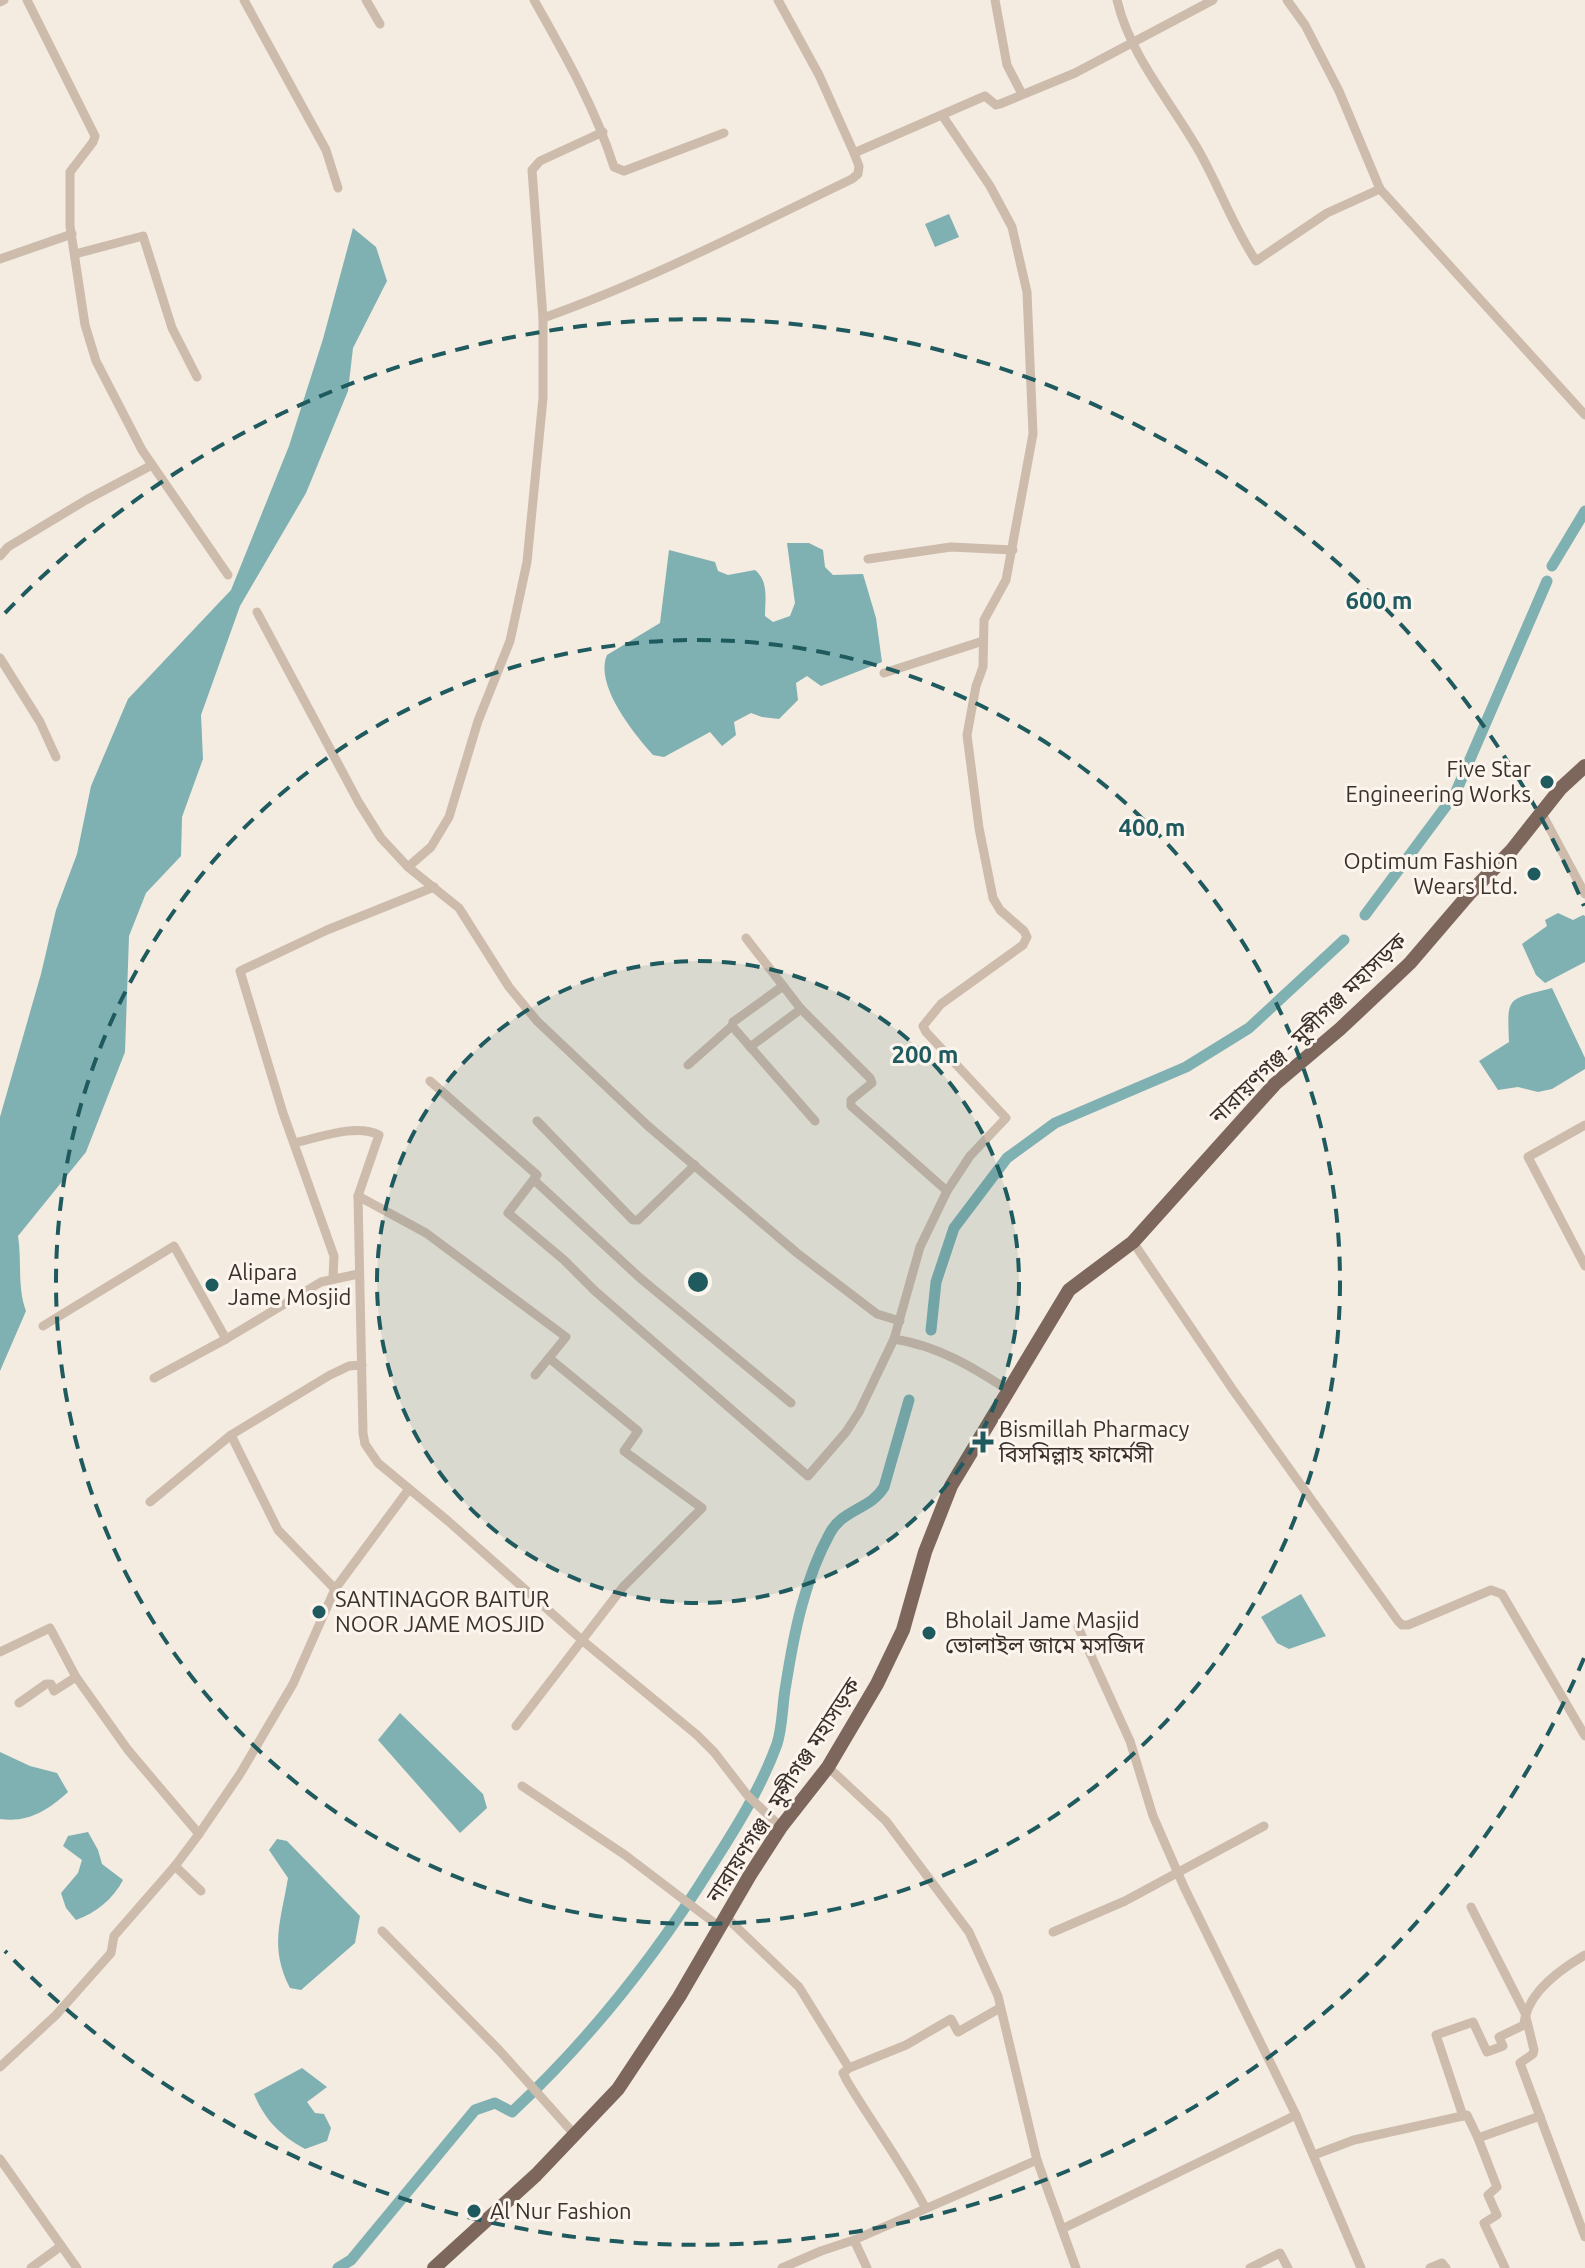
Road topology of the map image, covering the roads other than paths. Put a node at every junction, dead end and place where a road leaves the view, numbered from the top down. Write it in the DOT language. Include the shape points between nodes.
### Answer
graph roads {
  1 [pos="27,0"];
  2 [pos="244,0"];
  3 [pos="366,0"];
  4 [pos="534,0"];
  5 [pos="778,0"];
  6 [pos="995,0"];
  7 [pos="1117,0"];
  8 [pos="1213,0"];
  9 [pos="1287,0"];
  10 [pos="380,24"];
  11 [pos="1132,44"];
  12 [pos="1022,94"];
  13 [pos="942,115"];
  14 [pos="603,132"];
  15 [pos="724,133"];
  16 [pos="854,153"];
  17 [pos="338,188"];
  18 [pos="1380,189"];
  19 [pos="72,234"];
  20 [pos="75,254"];
  21 [pos="0,259"];
  22 [pos="543,318"];
  23 [pos="197,377"];
  24 [pos="1585,415"];
  25 [pos="152,465"];
  26 [pos="1013,550"];
  27 [pos="0,556"];
  28 [pos="868,559"];
  29 [pos="228,575"];
  30 [pos="257,612"];
  31 [pos="983,641"];
  32 [pos="0,658"];
  33 [pos="884,673"];
  34 [pos="56,757"];
  35 [pos="1585,766"];
  36 [pos="1541,812"];
  37 [pos="408,867"];
  38 [pos="434,887"];
  39 [pos="1585,894"];
  40 [pos="746,938"];
  41 [pos="783,986"];
  42 [pos="801,1009"];
  43 [pos="732,1026"];
  44 [pos="750,1047"];
  45 [pos="688,1065"];
  46 [pos="430,1081"];
  47 [pos="537,1121"];
  48 [pos="815,1121"];
  49 [pos="1585,1125"];
  50 [pos="294,1143"];
  51 [pos="695,1165"];
  52 [pos="534,1180"];
  53 [pos="947,1191"];
  54 [pos="358,1196"];
  55 [pos="1133,1242"];
  56 [pos="1585,1266"];
  57 [pos="358,1274"];
  58 [pos="333,1278"];
  59 [pos="900,1321"];
  60 [pos="43,1326"];
  61 [pos="226,1339"];
  62 [pos="894,1339"];
  63 [pos="549,1358"];
  64 [pos="362,1365"];
  65 [pos="535,1375"];
  66 [pos="154,1378"];
  67 [pos="1008,1390"];
  68 [pos="791,1403"];
  69 [pos="231,1435"];
  70 [pos="409,1489"];
  71 [pos="150,1502"];
  72 [pos="335,1589"];
  73 [pos="1078,1627"];
  74 [pos="583,1641"];
  75 [pos="0,1652"];
  76 [pos="76,1677"];
  77 [pos="19,1703"];
  78 [pos="516,1726"];
  79 [pos="1585,1736"];
  80 [pos="828,1767"];
  81 [pos="522,1786"];
  82 [pos="1264,1826"];
  83 [pos="781,1827"];
  84 [pos="199,1834"];
  85 [pos="175,1866"];
  86 [pos="1179,1875"];
  87 [pos="201,1891"];
  88 [pos="1471,1907"];
  89 [pos="724,1923"];
  90 [pos="382,1931"];
  91 [pos="1053,1932"];
  92 [pos="1585,1955"];
  93 [pos="1000,2008"];
  94 [pos="1525,2013"];
  95 [pos="0,2067"];
  96 [pos="849,2068"];
  97 [pos="1296,2115"];
  98 [pos="1463,2116"];
  99 [pos="1540,2116"];
  100 [pos="575,2135"];
  101 [pos="1478,2138"];
  102 [pos="1314,2155"];
  103 [pos="0,2159"];
  104 [pos="1037,2160"];
  105 [pos="925,2207"];
  106 [pos="1062,2229"];
  107 [pos="1585,2237"];
  108 [pos="854,2240"];
  109 [pos="61,2246"];
  110 [pos="31,2268"];
  111 [pos="77,2268"];
  112 [pos="434,2268"];
  113 [pos="782,2268"];
  114 [pos="867,2268"];
  115 [pos="1076,2268"];
  116 [pos="1250,2268"];
  117 [pos="1288,2268"];
  118 [pos="1361,2268"];
  119 [pos="1430,2268"];
  120 [pos="1446,2268"];
  121 [pos="1505,2268"];
  1 -- 19 [label="street" via="95,136 70,172"];
  2 -- 17 [label="street" via="326,150"];
  3 -- 10 [label="street"];
  4 -- 14 [label="street"];
  5 -- 16 [label="street"];
  6 -- 12 [label="street" via="1007,65"];
  7 -- 11 [label="street"];
  8 -- 11 [label="street"];
  9 -- 18 [label="street" via="1339,91"];
  11 -- 12 [label="street"];
  11 -- 18 [label="street" via="1195,144 1256,261 1327,213"];
  12 -- 13 [label="street" via="996,105 985,96"];
  13 -- 16 [label="street"];
  13 -- 26 [label="street" via="1012,227 1027,292 1033,434"];
  14 -- 15 [label="street" via="614,167 624,171"];
  14 -- 22 [label="street" via="540,161 532,170"];
  16 -- 22 [label="street" via="859,166 852,179 672,267"];
  18 -- 24 [label="street"];
  19 -- 20 [label="street"];
  19 -- 21 [label="street"];
  20 -- 23 [label="street" via="143,236 172,328"];
  20 -- 25 [label="street" via="96,361"];
  22 -- 37 [label="street" via="543,398 527,562 510,641 478,721 449,817 431,847"];
  25 -- 27 [label="street"];
  25 -- 29 [label="street"];
  26 -- 28 [label="street" via="951,547"];
  26 -- 31 [label="street" via="1006,580 984,620"];
  30 -- 37 [label="street" via="359,803"];
  31 -- 33 [label="street"];
  31 -- 53 [label="street" via="983,667 967,735 979,828 993,898 1027,937 941,1004 923,1026 1006,1118 970,1156"];
  32 -- 34 [label="street"];
  35 -- 36 [label="main road, নারায়ণগঞ্জ - মুন্সীগঞ্জ মহাসড়ক"];
  36 -- 39 [label="street"];
  36 -- 55 [label="main road, নারায়ণগঞ্জ - মুন্সীগঞ্জ মহাসড়ক" via="1410,963 1275,1084"];
  37 -- 38 [label="street"];
  38 -- 50 [label="street" via="240,971"];
  38 -- 51 [label="street" via="459,908 537,1021"];
  40 -- 41 [label="street"];
  41 -- 42 [label="street"];
  41 -- 43 [label="street"];
  42 -- 44 [label="street"];
  42 -- 53 [label="street" via="872,1081 851,1106"];
  43 -- 44 [label="street"];
  43 -- 45 [label="street"];
  44 -- 48 [label="street"];
  46 -- 52 [label="street" via="537,1175"];
  47 -- 51 [label="street" via="633,1220"];
  49 -- 56 [label="street" via="1528,1157"];
  50 -- 54 [label="street" via="346,1132 370,1130 379,1135"];
  50 -- 58 [label="street" via="334,1256"];
  51 -- 59 [label="street" via="877,1314"];
  52 -- 62 [label="street" via="508,1213 808,1476 859,1412"];
  52 -- 68 [label="street" via="640,1278"];
  53 -- 59 [label="street" via="920,1247"];
  54 -- 57 [label="street"];
  54 -- 63 [label="street" via="426,1233 566,1337"];
  55 -- 67 [label="main road, নারায়ণগঞ্জ - মুন্সীগঞ্জ মহাসড়ক" via="1069,1290"];
  55 -- 79 [label="street" via="1398,1621 1408,1625 1497,1590"];
  57 -- 58 [label="street"];
  57 -- 64 [label="street"];
  58 -- 61 [label="street"];
  59 -- 62 [label="street"];
  60 -- 61 [label="street" via="174,1246"];
  61 -- 66 [label="street"];
  62 -- 67 [label="street" via="960,1359"];
  63 -- 65 [label="street"];
  63 -- 74 [label="street" via="638,1431 624,1451 702,1508 623,1587"];
  64 -- 69 [label="street" via="330,1375"];
  64 -- 70 [label="street" via="365,1444"];
  67 -- 80 [label="main road, নারায়ণগঞ্জ - মুন্সীগঞ্জ মহাসড়ক" via="951,1486 903,1630"];
  69 -- 71 [label="street"];
  69 -- 72 [label="street" via="278,1530"];
  70 -- 72 [label="street"];
  70 -- 74 [label="street"];
  72 -- 84 [label="street" via="293,1684"];
  73 -- 86 [label="street" via="1130,1741 1153,1816"];
  74 -- 78 [label="street"];
  74 -- 83 [label="street" via="697,1735"];
  75 -- 76 [label="street" via="50,1628"];
  76 -- 77 [label="street" via="54,1691 46,1684"];
  76 -- 84 [label="street" via="128,1750"];
  80 -- 83 [label="main road, নারায়ণগঞ্জ - মুন্সীগঞ্জ মহাসড়ক"];
  80 -- 93 [label="street" via="886,1821 926,1871 969,1932"];
  81 -- 89 [label="street"];
  82 -- 86 [label="street"];
  83 -- 89 [label="main road, নারায়ণগঞ্জ - মুন্সীগঞ্জ মহাসড়ক"];
  84 -- 85 [label="street"];
  85 -- 87 [label="street"];
  85 -- 95 [label="street" via="114,1936 111,1953"];
  86 -- 91 [label="street"];
  86 -- 97 [label="street"];
  88 -- 94 [label="street"];
  89 -- 96 [label="street" via="799,1987"];
  89 -- 100 [label="main road, নারায়ণগঞ্জ - মুন্সীগঞ্জ মহাসড়ক" via="618,2089"];
  90 -- 100 [label="street"];
  92 -- 94 [label="street" via="1553,1978"];
  93 -- 96 [label="street" via="958,2032 951,2019"];
  93 -- 104 [label="street"];
  94 -- 98 [label="street" via="1524,2025 1499,2037 1503,2046 1488,2052 1473,2022 1436,2035"];
  94 -- 99 [label="street" via="1534,2050 1520,2063"];
  96 -- 105 [label="street" via="843,2073 847,2081"];
  97 -- 102 [label="street"];
  97 -- 106 [label="street"];
  98 -- 101 [label="street" via="1469,2116"];
  98 -- 102 [label="street" via="1354,2140"];
  99 -- 101 [label="street"];
  99 -- 107 [label="street"];
  100 -- 112 [label="main road, নারায়ণগঞ্জ - মুন্সীগঞ্জ মহাসড়ক"];
  101 -- 121 [label="street" via="1497,2187 1488,2195 1497,2215 1484,2223"];
  102 -- 118 [label="street"];
  103 -- 109 [label="street"];
  104 -- 105 [label="street"];
  104 -- 106 [label="street"];
  105 -- 108 [label="street"];
  106 -- 115 [label="street"];
  108 -- 113 [label="street"];
  108 -- 114 [label="street"];
  109 -- 110 [label="street"];
  109 -- 111 [label="street"];
  116 -- 117 [label="street" via="1280,2253"];
  119 -- 120 [label="street" via="1442,2263"];
}
